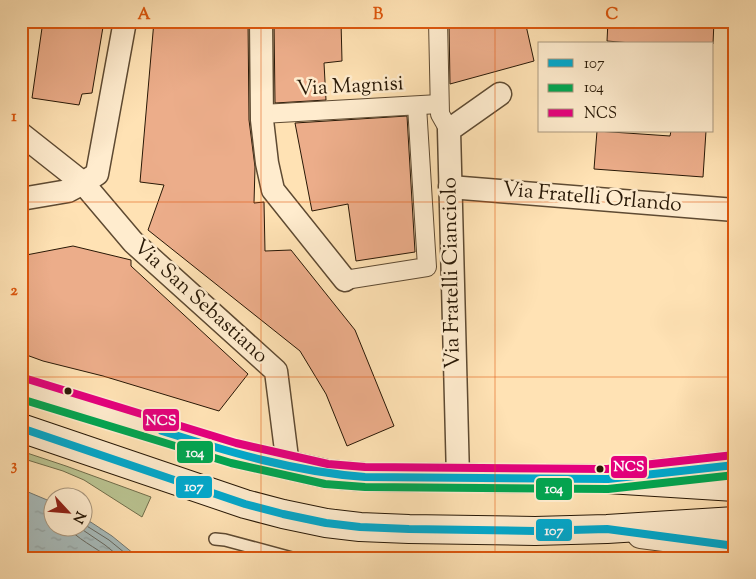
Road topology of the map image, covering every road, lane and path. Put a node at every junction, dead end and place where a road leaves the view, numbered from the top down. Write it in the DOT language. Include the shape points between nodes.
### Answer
graph roads {
  1 [pos="125,21"];
  2 [pos="261,21"];
  3 [pos="438,21"];
  4 [pos="500,94"];
  5 [pos="439,104"];
  6 [pos="417,106"];
  7 [pos="262,114"];
  8 [pos="449,130"];
  9 [pos="21,134"];
  10 [pos="83,183"];
  11 [pos="450,187"];
  12 [pos="21,199"];
  13 [pos="735,210"];
  14 [pos="345,280"];
  15 [pos="21,388"];
  16 [pos="21,428"];
  17 [pos="735,465"];
  18 [pos="288,466"];
  19 [pos="458,478"];
  20 [pos="608,480"];
  21 [pos="735,487"];
  22 [pos="215,539"];
  23 [pos="734,543"];
  24 [pos="292,558"];
  1 -- 10 [label="street" via="97,174"];
  2 -- 7 [label="street"];
  3 -- 5 [label="street"];
  4 -- 8 [label="street"];
  5 -- 6 [label="street, Via Magnisi"];
  5 -- 8 [label="street" via="440,114"];
  6 -- 7 [label="street, Via Magnisi"];
  6 -- 14 [label="street" via="427,267"];
  7 -- 14 [label="street" via="273,190"];
  8 -- 11 [label="street, Via Fratelli Cianciolo"];
  9 -- 10 [label="street, Via San Sebastiano"];
  10 -- 12 [label="street" via="68,191"];
  10 -- 18 [label="street, Via San Sebastiano" via="133,242 276,370"];
  11 -- 13 [label="street, Via Fratelli Orlando"];
  11 -- 19 [label="street, Via Fratelli Cianciolo"];
  15 -- 18 [label="main road" via="233,453"];
  16 -- 23 [label="main road" via="245,504 326,523 535,531 607,529"];
  17 -- 20 [label="main road"];
  18 -- 19 [label="main road" via="365,477"];
  19 -- 20 [label="main road"];
  20 -- 21 [label="main road"];
  22 -- 24 [label="lane"];
}
